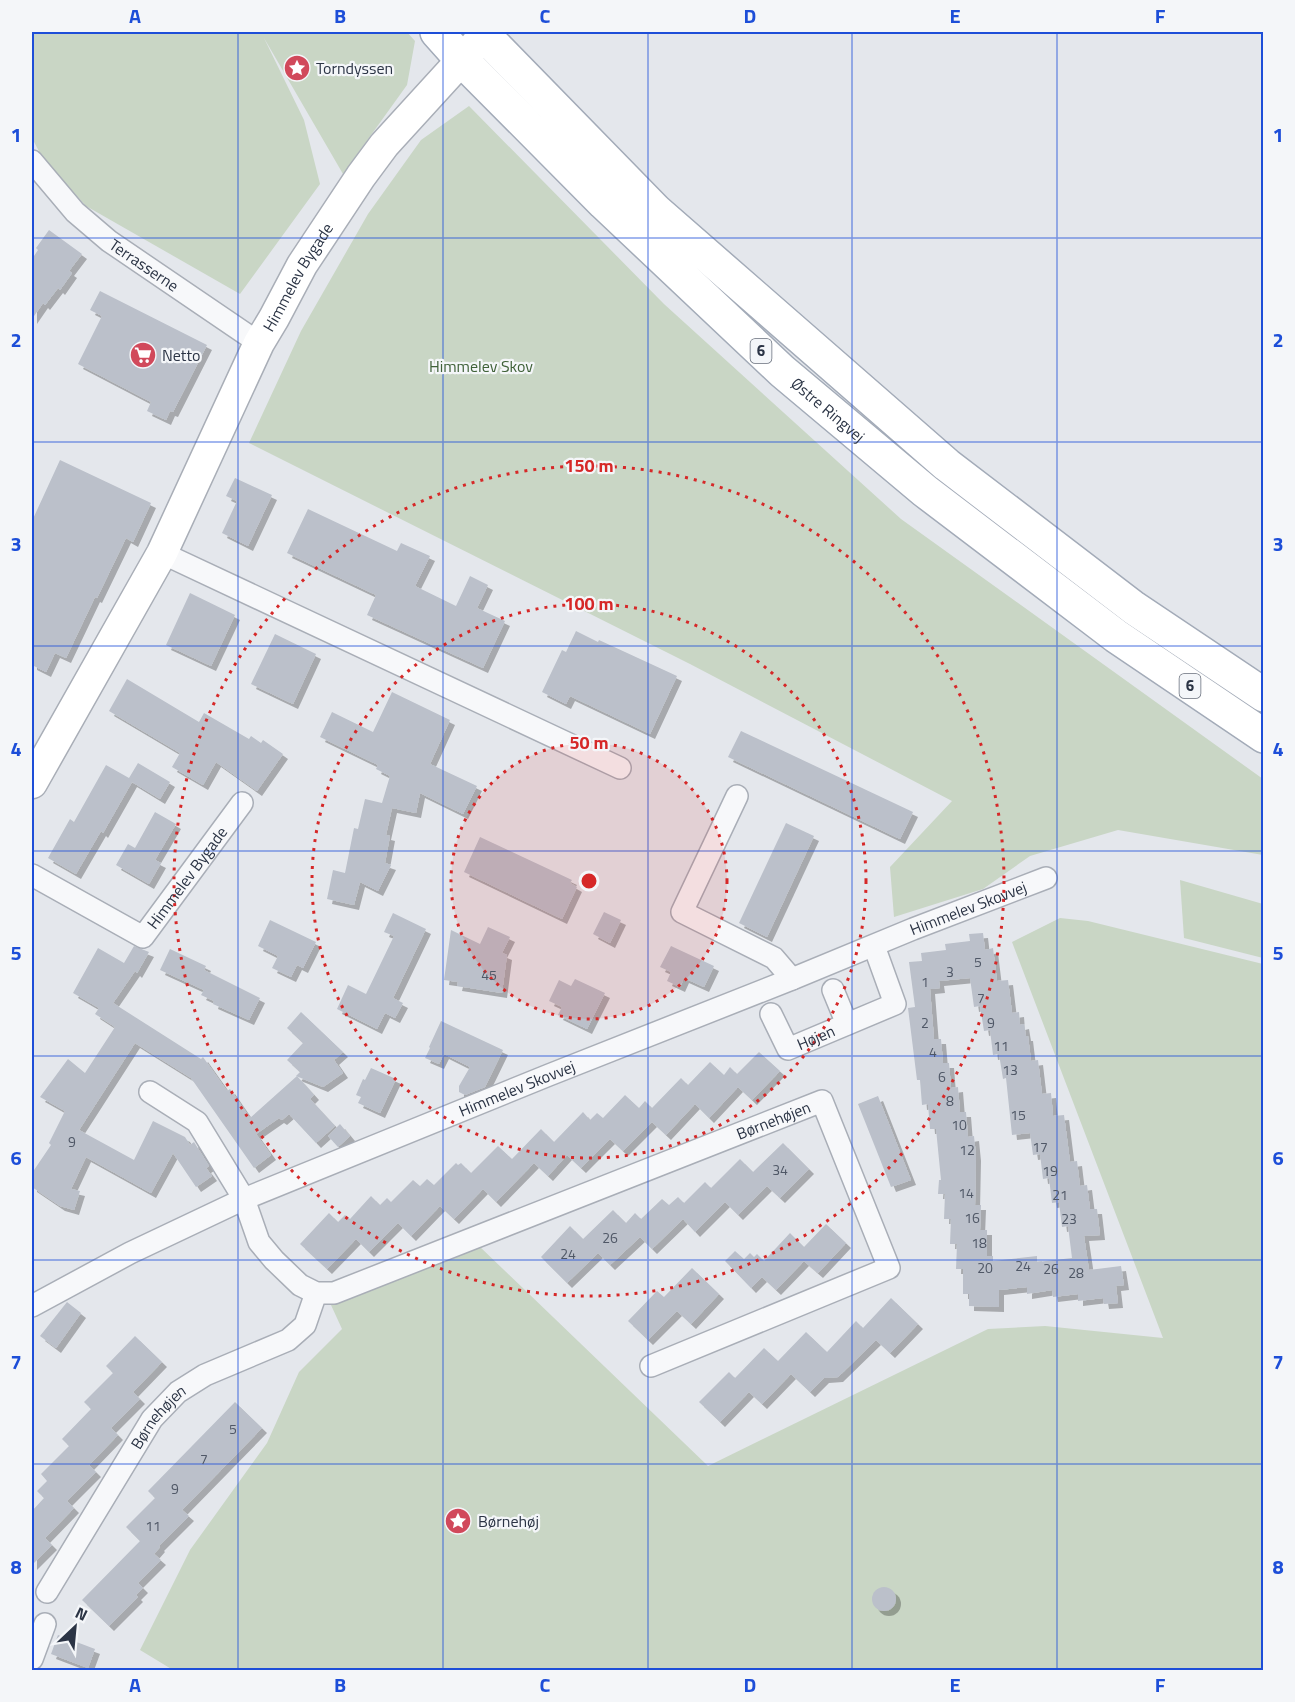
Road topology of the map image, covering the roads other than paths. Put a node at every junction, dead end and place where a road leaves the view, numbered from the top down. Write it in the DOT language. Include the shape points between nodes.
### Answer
graph roads {
  1 [pos="437,32"];
  2 [pos="482,33"];
  3 [pos="462,60"];
  4 [pos="35,173"];
  5 [pos="259,343"];
  6 [pos="162,553"];
  7 [pos="1263,695"];
  8 [pos="1263,736"];
  9 [pos="620,768"];
  10 [pos="32,783"];
  11 [pos="737,796"];
  12 [pos="242,803"];
  13 [pos="32,875"];
  14 [pos="1046,878"];
  15 [pos="874,946"];
  16 [pos="792,979"];
  17 [pos="833,990"];
  18 [pos="771,1014"];
  19 [pos="847,1024"];
  20 [pos="150,1092"];
  21 [pos="244,1199"];
  22 [pos="316,1293"];
  23 [pos="32,1306"];
  24 [pos="651,1366"];
  25 [pos="47,1592"];
  26 [pos="45,1624"];
  27 [pos="32,1659"];
  1 -- 3 [label="main road, Østre Ringvej / 6"];
  2 -- 3 [label="street, Himmelev Bygade"];
  2 -- 7 [label="main road, 6" via="656,211 947,465 1134,608"];
  3 -- 5 [label="street, Himmelev Bygade" via="360,176 302,265"];
  3 -- 8 [label="main road, Østre Ringvej / 6" via="604,203 791,379 925,491 1116,636"];
  4 -- 5 [label="street, Terrasserne" via="109,242"];
  5 -- 6 [label="street, Himmelev Bygade"];
  6 -- 9 [label="street"];
  6 -- 10 [label="street, Himmelev Bygade"];
  11 -- 16 [label="street" via="682,912 774,958"];
  12 -- 13 [label="street, Himmelev Bygade" via="143,937"];
  14 -- 15 [label="street, Himmelev Skovvej"];
  15 -- 16 [label="street, Himmelev Skovvej"];
  15 -- 19 [label="street, Højen" via="895,1004"];
  16 -- 21 [label="street, Himmelev Skovvej"];
  17 -- 19 [label="street, Højen"];
  18 -- 19 [label="street, Højen" via="788,1049"];
  20 -- 21 [label="street" via="197,1122"];
  21 -- 22 [label="street" via="259,1242 300,1285"];
  21 -- 23 [label="street, Himmelev Skovvej" via="130,1253"];
  22 -- 24 [label="street, Børnehøjen" via="334,1293 822,1101 890,1268"];
  22 -- 25 [label="street, Børnehøjen" via="305,1325 288,1340 205,1375 178,1392 152,1419"];
  26 -- 27 [label="street"];
}
